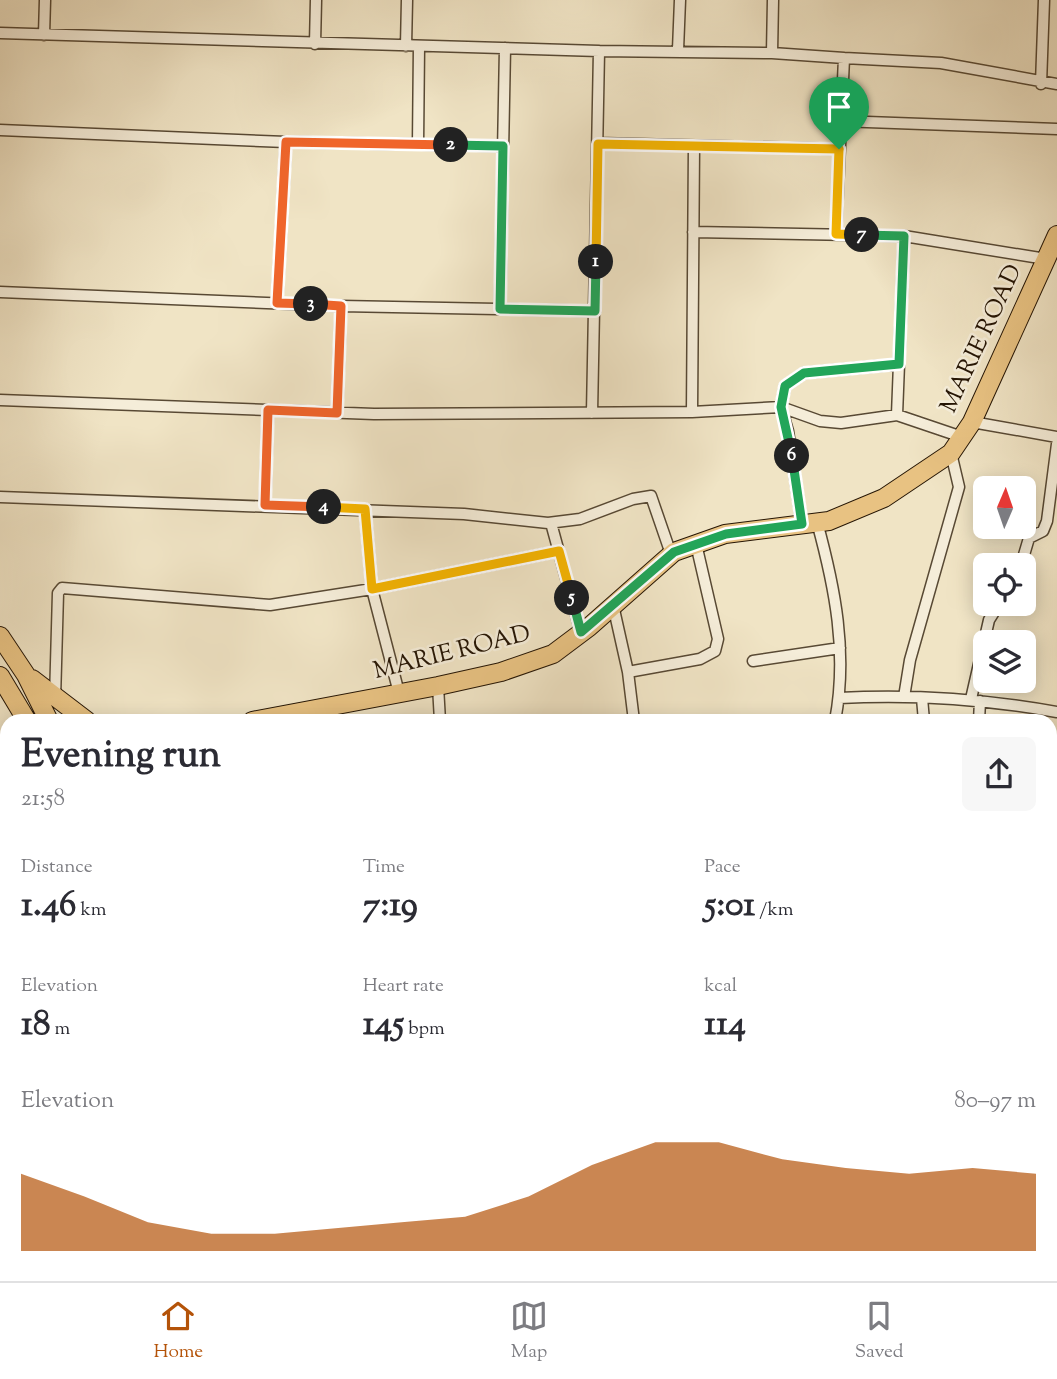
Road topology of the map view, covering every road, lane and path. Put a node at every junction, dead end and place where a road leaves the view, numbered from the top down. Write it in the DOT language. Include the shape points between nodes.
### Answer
graph roads {
  1 [pos="45,0"];
  2 [pos="316,0"];
  3 [pos="407,0"];
  4 [pos="680,0"];
  5 [pos="773,0"];
  6 [pos="1044,0"];
  7 [pos="0,33"];
  8 [pos="44,34"];
  9 [pos="315,44"];
  10 [pos="406,46"];
  11 [pos="419,46"];
  12 [pos="505,48"];
  13 [pos="678,50"];
  14 [pos="599,51"];
  15 [pos="772,52"];
  16 [pos="844,58"];
  17 [pos="1041,83"];
  18 [pos="1057,84"];
  19 [pos="840,121"];
  20 [pos="1057,129"];
  21 [pos="0,130"];
  22 [pos="286,142"];
  23 [pos="418,144"];
  24 [pos="598,144"];
  25 [pos="503,146"];
  26 [pos="694,146"];
  27 [pos="839,149"];
  28 [pos="693,232"];
  29 [pos="836,234"];
  30 [pos="1057,235"];
  31 [pos="904,236"];
  32 [pos="1046,259"];
  33 [pos="0,292"];
  34 [pos="277,303"];
  35 [pos="341,306"];
  36 [pos="500,309"];
  37 [pos="595,311"];
  38 [pos="899,364"];
  39 [pos="0,400"];
  40 [pos="781,407"];
  41 [pos="268,410"];
  42 [pos="692,412"];
  43 [pos="337,413"];
  44 [pos="592,413"];
  45 [pos="897,415"];
  46 [pos="967,429"];
  47 [pos="1057,437"];
  48 [pos="1057,444"];
  49 [pos="951,453"];
  50 [pos="0,497"];
  51 [pos="265,505"];
  52 [pos="365,509"];
  53 [pos="551,523"];
  54 [pos="809,523"];
  55 [pos="696,544"];
  56 [pos="559,551"];
  57 [pos="1025,553"];
  58 [pos="671,554"];
  59 [pos="372,589"];
  60 [pos="613,605"];
  61 [pos="992,616"];
  62 [pos="581,632"];
  63 [pos="0,636"];
  64 [pos="840,648"];
  65 [pos="753,662"];
  66 [pos="628,672"];
  67 [pos="26,675"];
  68 [pos="0,676"];
  69 [pos="438,686"];
  70 [pos="399,693"];
  71 [pos="904,697"];
  72 [pos="839,698"];
  73 [pos="922,698"];
  74 [pos="55,699"];
  75 [pos="976,700"];
  76 [pos="1057,712"];
  77 [pos="23,714"];
  78 [pos="46,714"];
  79 [pos="78,714"];
  80 [pos="289,714"];
  81 [pos="440,714"];
  82 [pos="633,714"];
  83 [pos="836,714"];
  84 [pos="923,714"];
  85 [pos="978,714"];
  1 -- 8 [label="street"];
  2 -- 9 [label="street"];
  3 -- 10 [label="street"];
  4 -- 13 [label="street"];
  5 -- 15 [label="street"];
  6 -- 17 [label="street"];
  7 -- 8 [label="street"];
  8 -- 9 [label="street"];
  9 -- 10 [label="street"];
  10 -- 11 [label="street"];
  11 -- 12 [label="street"];
  11 -- 23 [label="street"];
  12 -- 14 [label="street"];
  12 -- 25 [label="street"];
  13 -- 14 [label="street"];
  13 -- 15 [label="street"];
  14 -- 24 [label="street"];
  15 -- 16 [label="street"];
  16 -- 17 [label="street" via="941,63"];
  16 -- 19 [label="street"];
  17 -- 18 [label="street"];
  19 -- 20 [label="street"];
  19 -- 27 [label="street"];
  21 -- 22 [label="street"];
  22 -- 23 [label="street"];
  22 -- 34 [label="street"];
  23 -- 25 [label="street"];
  24 -- 26 [label="street"];
  24 -- 37 [label="street"];
  25 -- 36 [label="street"];
  26 -- 27 [label="street"];
  26 -- 28 [label="street"];
  27 -- 29 [label="street"];
  28 -- 29 [label="street"];
  28 -- 42 [label="street"];
  29 -- 31 [label="street"];
  30 -- 32 [label="main road, MARIE ROAD"];
  31 -- 32 [label="street"];
  31 -- 38 [label="street"];
  32 -- 46 [label="main road, MARIE ROAD"];
  33 -- 34 [label="street"];
  34 -- 35 [label="street"];
  35 -- 36 [label="street"];
  35 -- 43 [label="street"];
  36 -- 37 [label="street"];
  37 -- 44 [label="street"];
  38 -- 40 [label="street" via="804,373 785,386"];
  38 -- 45 [label="street"];
  39 -- 41 [label="street"];
  40 -- 42 [label="street"];
  40 -- 45 [label="street" via="841,423"];
  40 -- 54 [label="street"];
  41 -- 43 [label="street"];
  41 -- 51 [label="street"];
  42 -- 44 [label="street"];
  43 -- 44 [label="street"];
  45 -- 46 [label="street"];
  46 -- 47 [label="street"];
  46 -- 49 [label="main road, MARIE ROAD"];
  48 -- 57 [label="street" via="1047,521 1043,531 1029,538"];
  49 -- 54 [label="main road, MARIE ROAD" via="884,498 830,521"];
  49 -- 71 [label="street" via="959,487 910,660"];
  50 -- 51 [label="street"];
  51 -- 52 [label="street"];
  52 -- 53 [label="street"];
  52 -- 59 [label="street"];
  53 -- 56 [label="street"];
  53 -- 58 [label="street" via="580,519 651,496"];
  54 -- 55 [label="main road, MARIE ROAD" via="726,534"];
  54 -- 64 [label="street" via="836,601"];
  55 -- 58 [label="main road, MARIE ROAD"];
  55 -- 66 [label="street" via="718,639 715,651 700,659"];
  56 -- 59 [label="street"];
  56 -- 62 [label="street"];
  58 -- 60 [label="main road, MARIE ROAD"];
  59 -- 70 [label="street"];
  59 -- 74 [label="street" via="270,605 62,588 58,593"];
  60 -- 62 [label="main road, MARIE ROAD"];
  60 -- 66 [label="street"];
  61 -- 75 [label="street"];
  62 -- 69 [label="main road, MARIE ROAD" via="553,654"];
  63 -- 67 [label="main road"];
  64 -- 65 [label="street"];
  64 -- 72 [label="street"];
  66 -- 82 [label="street"];
  67 -- 74 [label="main road"];
  67 -- 78 [label="main road"];
  68 -- 77 [label="main road"];
  69 -- 70 [label="main road, MARIE ROAD"];
  69 -- 81 [label="street"];
  70 -- 80 [label="main road, MARIE ROAD"];
  71 -- 72 [label="street"];
  71 -- 73 [label="street"];
  72 -- 83 [label="street"];
  73 -- 75 [label="street"];
  73 -- 84 [label="street"];
  74 -- 79 [label="main road"];
  75 -- 76 [label="street"];
  75 -- 85 [label="street"];
}
